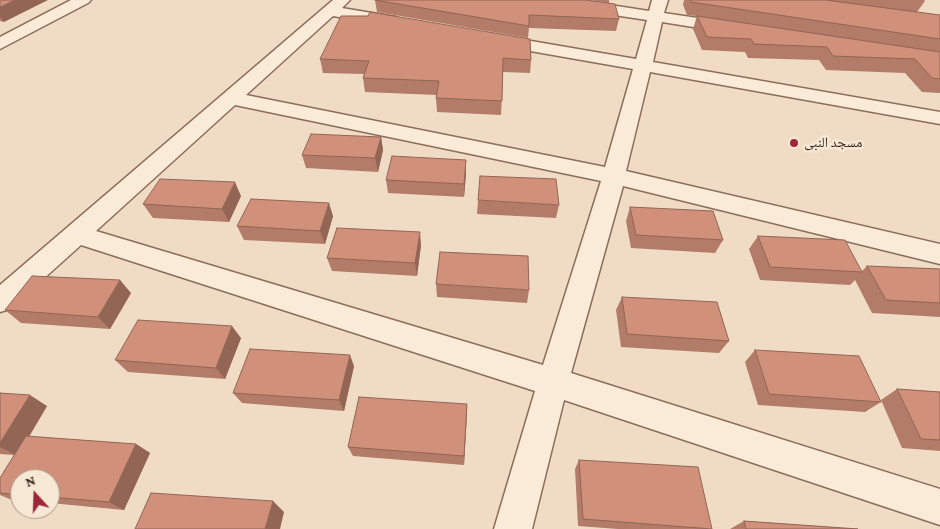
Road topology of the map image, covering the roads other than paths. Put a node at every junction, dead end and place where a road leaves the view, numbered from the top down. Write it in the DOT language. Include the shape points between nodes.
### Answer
graph roads {
  1 [pos="83,0"];
  2 [pos="548,0"];
  3 [pos="336,5"];
  4 [pos="657,8"];
  5 [pos="418,26"];
  6 [pos="744,30"];
  7 [pos="476,36"];
  8 [pos="1,44"];
  9 [pos="642,66"];
  10 [pos="230,98"];
  11 [pos="940,118"];
  12 [pos="614,176"];
  13 [pos="76,234"];
  14 [pos="940,254"];
  15 [pos="0,301"];
  16 [pos="553,382"];
  17 [pos="940,507"];
  18 [pos="513,529"];
  1 -- 8 [label="street"];
  2 -- 4 [label="street"];
  3 -- 5 [label="street"];
  3 -- 10 [label="street"];
  4 -- 6 [label="street"];
  4 -- 9 [label="street"];
  7 -- 9 [label="street"];
  9 -- 11 [label="street"];
  9 -- 12 [label="street"];
  10 -- 12 [label="street"];
  10 -- 13 [label="street"];
  12 -- 14 [label="street"];
  12 -- 16 [label="street"];
  13 -- 15 [label="street"];
  13 -- 16 [label="street"];
  16 -- 17 [label="street"];
  16 -- 18 [label="street"];
}
